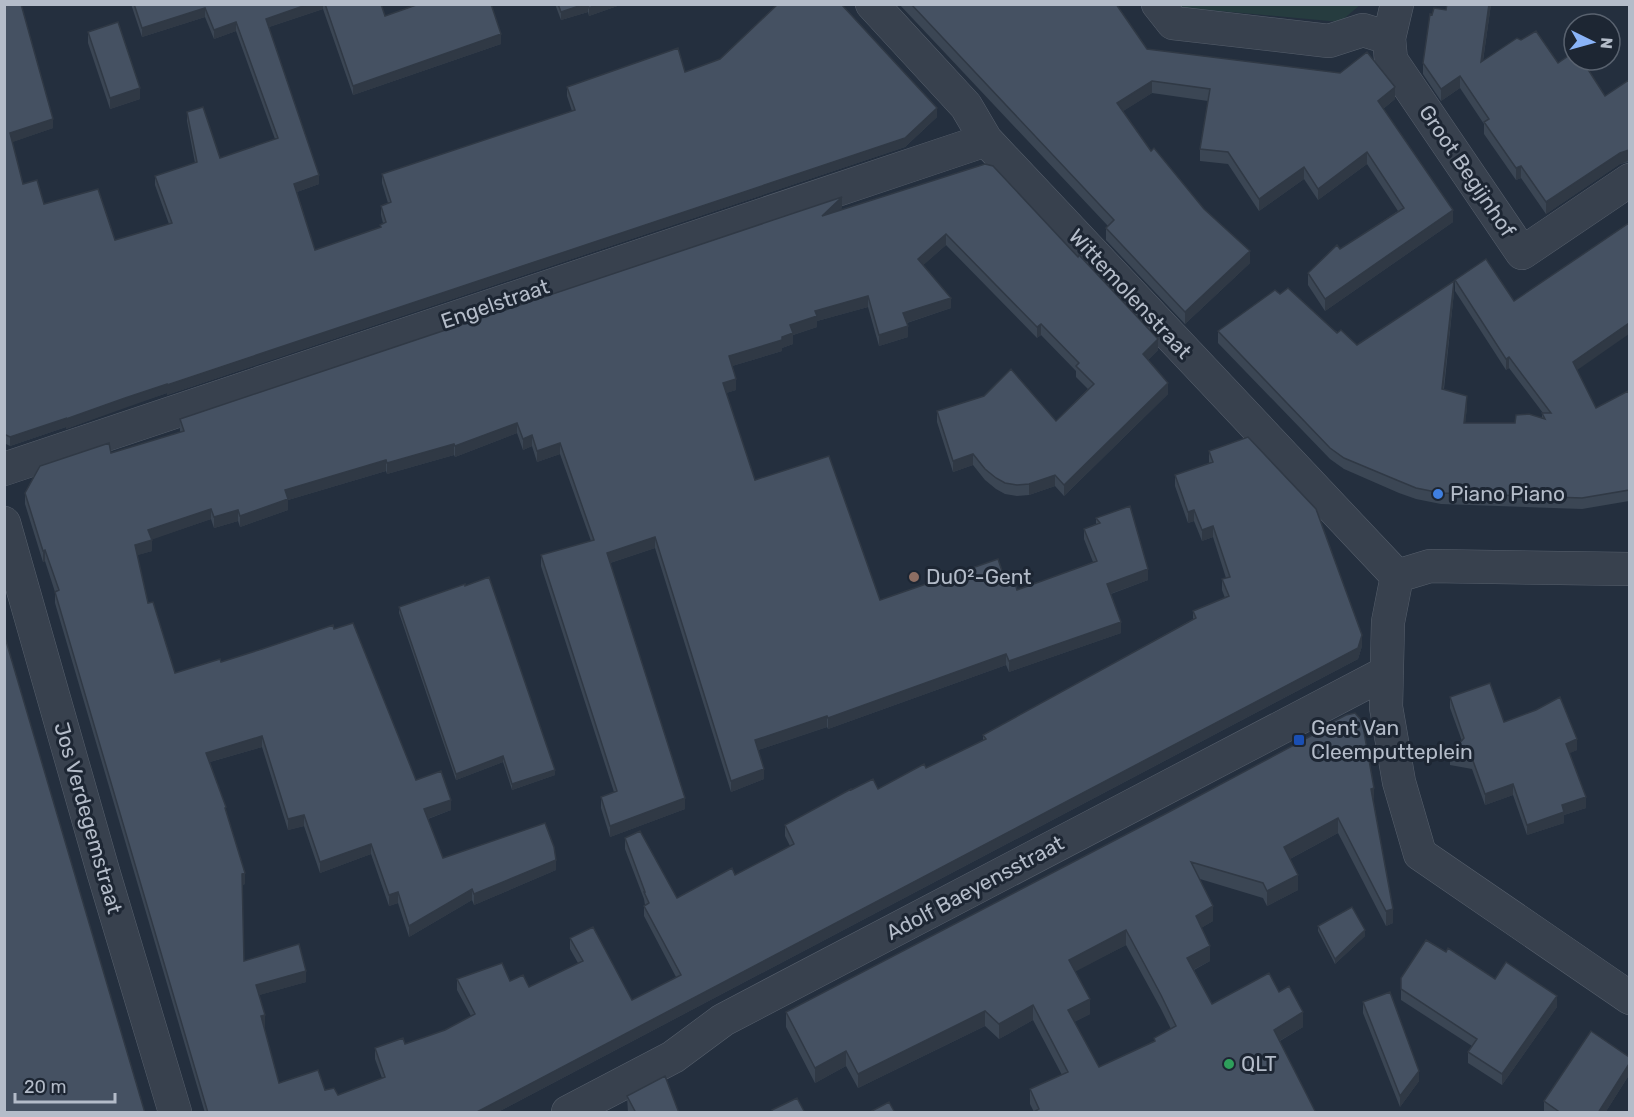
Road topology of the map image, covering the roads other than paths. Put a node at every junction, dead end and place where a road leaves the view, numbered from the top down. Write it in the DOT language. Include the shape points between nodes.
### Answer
graph roads {
  1 [pos="872,4"];
  2 [pos="1158,4"];
  3 [pos="1397,4"];
  4 [pos="1389,38"];
  5 [pos="986,140"];
  6 [pos="1629,180"];
  7 [pos="4,469"];
  8 [pos="4,523"];
  9 [pos="1629,569"];
  10 [pos="1397,576"];
  11 [pos="1387,672"];
  12 [pos="1629,998"];
  13 [pos="175,1113"];
  14 [pos="568,1113"];
  1 -- 5 [label="street, Wittemolenstraat" via="966,106"];
  2 -- 4 [label="street" via="1173,23 1329,41 1364,30"];
  3 -- 4 [label="street, Groot Begijnhof"];
  4 -- 6 [label="street, Groot Begijnhof" via="1391,60 1522,253"];
  5 -- 7 [label="street, Engelstraat"];
  5 -- 10 [label="street, Wittemolenstraat"];
  8 -- 13 [label="street, Jos Verdegemstraat"];
  9 -- 10 [label="street" via="1430,566"];
  10 -- 11 [label="street" via="1388,622"];
  11 -- 12 [label="street" via="1386,707 1400,782 1420,854"];
  11 -- 14 [label="street, Adolf Baeyensstraat" via="723,1020 673,1057"];
}
